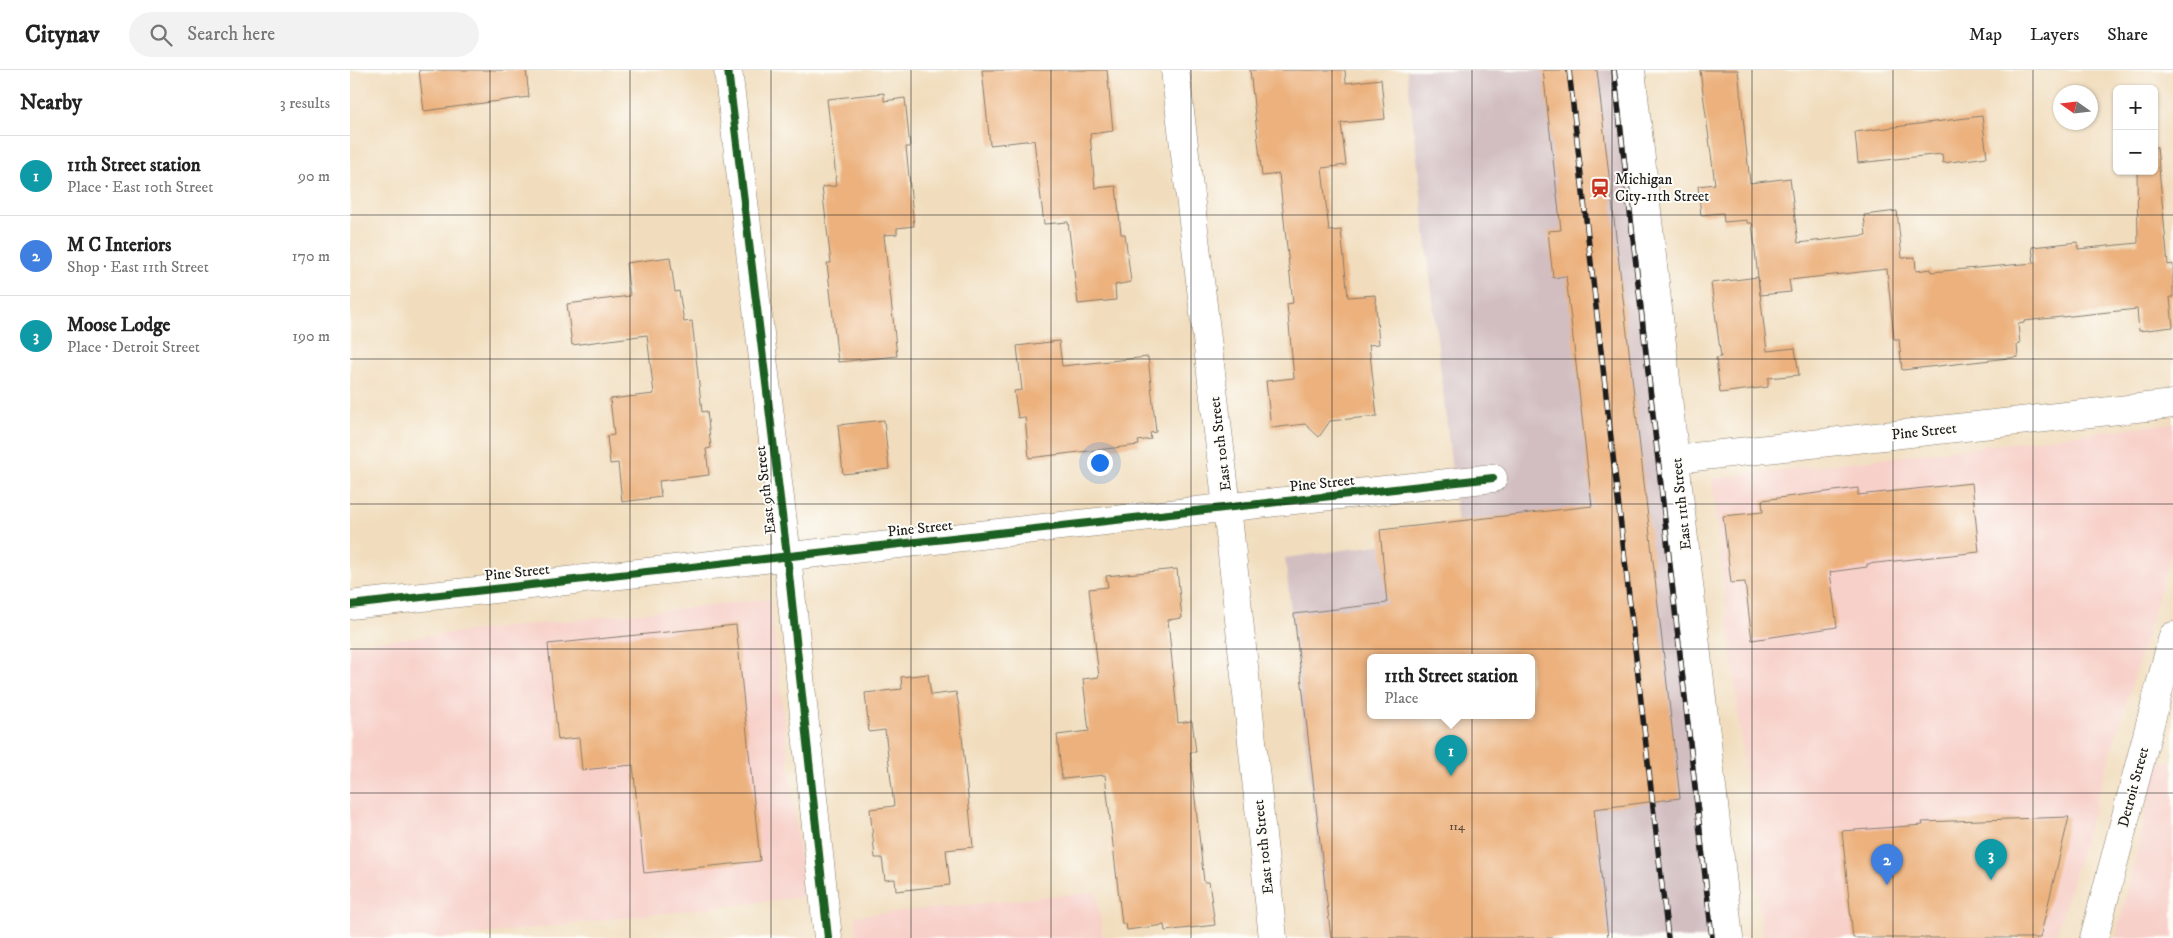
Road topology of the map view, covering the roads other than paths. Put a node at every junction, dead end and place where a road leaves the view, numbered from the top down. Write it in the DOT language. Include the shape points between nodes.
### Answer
graph roads {
  1 [pos="728,70"];
  2 [pos="1175,70"];
  3 [pos="1631,70"];
  4 [pos="2173,404"];
  5 [pos="1676,459"];
  6 [pos="1493,478"];
  7 [pos="1227,507"];
  8 [pos="787,556"];
  9 [pos="350,605"];
  10 [pos="2173,636"];
  11 [pos="828,938"];
  12 [pos="1273,938"];
  13 [pos="1729,938"];
  14 [pos="2094,938"];
  1 -- 8 [label="street, East 9th Street"];
  2 -- 7 [label="street, East 10th Street"];
  3 -- 5 [label="street, East 11th Street"];
  4 -- 5 [label="street, Pine Street"];
  5 -- 13 [label="street, East 11th Street"];
  6 -- 7 [label="street, Pine Street"];
  7 -- 8 [label="street, Pine Street"];
  7 -- 12 [label="street, East 10th Street"];
  8 -- 9 [label="street, Pine Street"];
  8 -- 11 [label="street, East 9th Street"];
  10 -- 14 [label="street, Detroit Street"];
}
